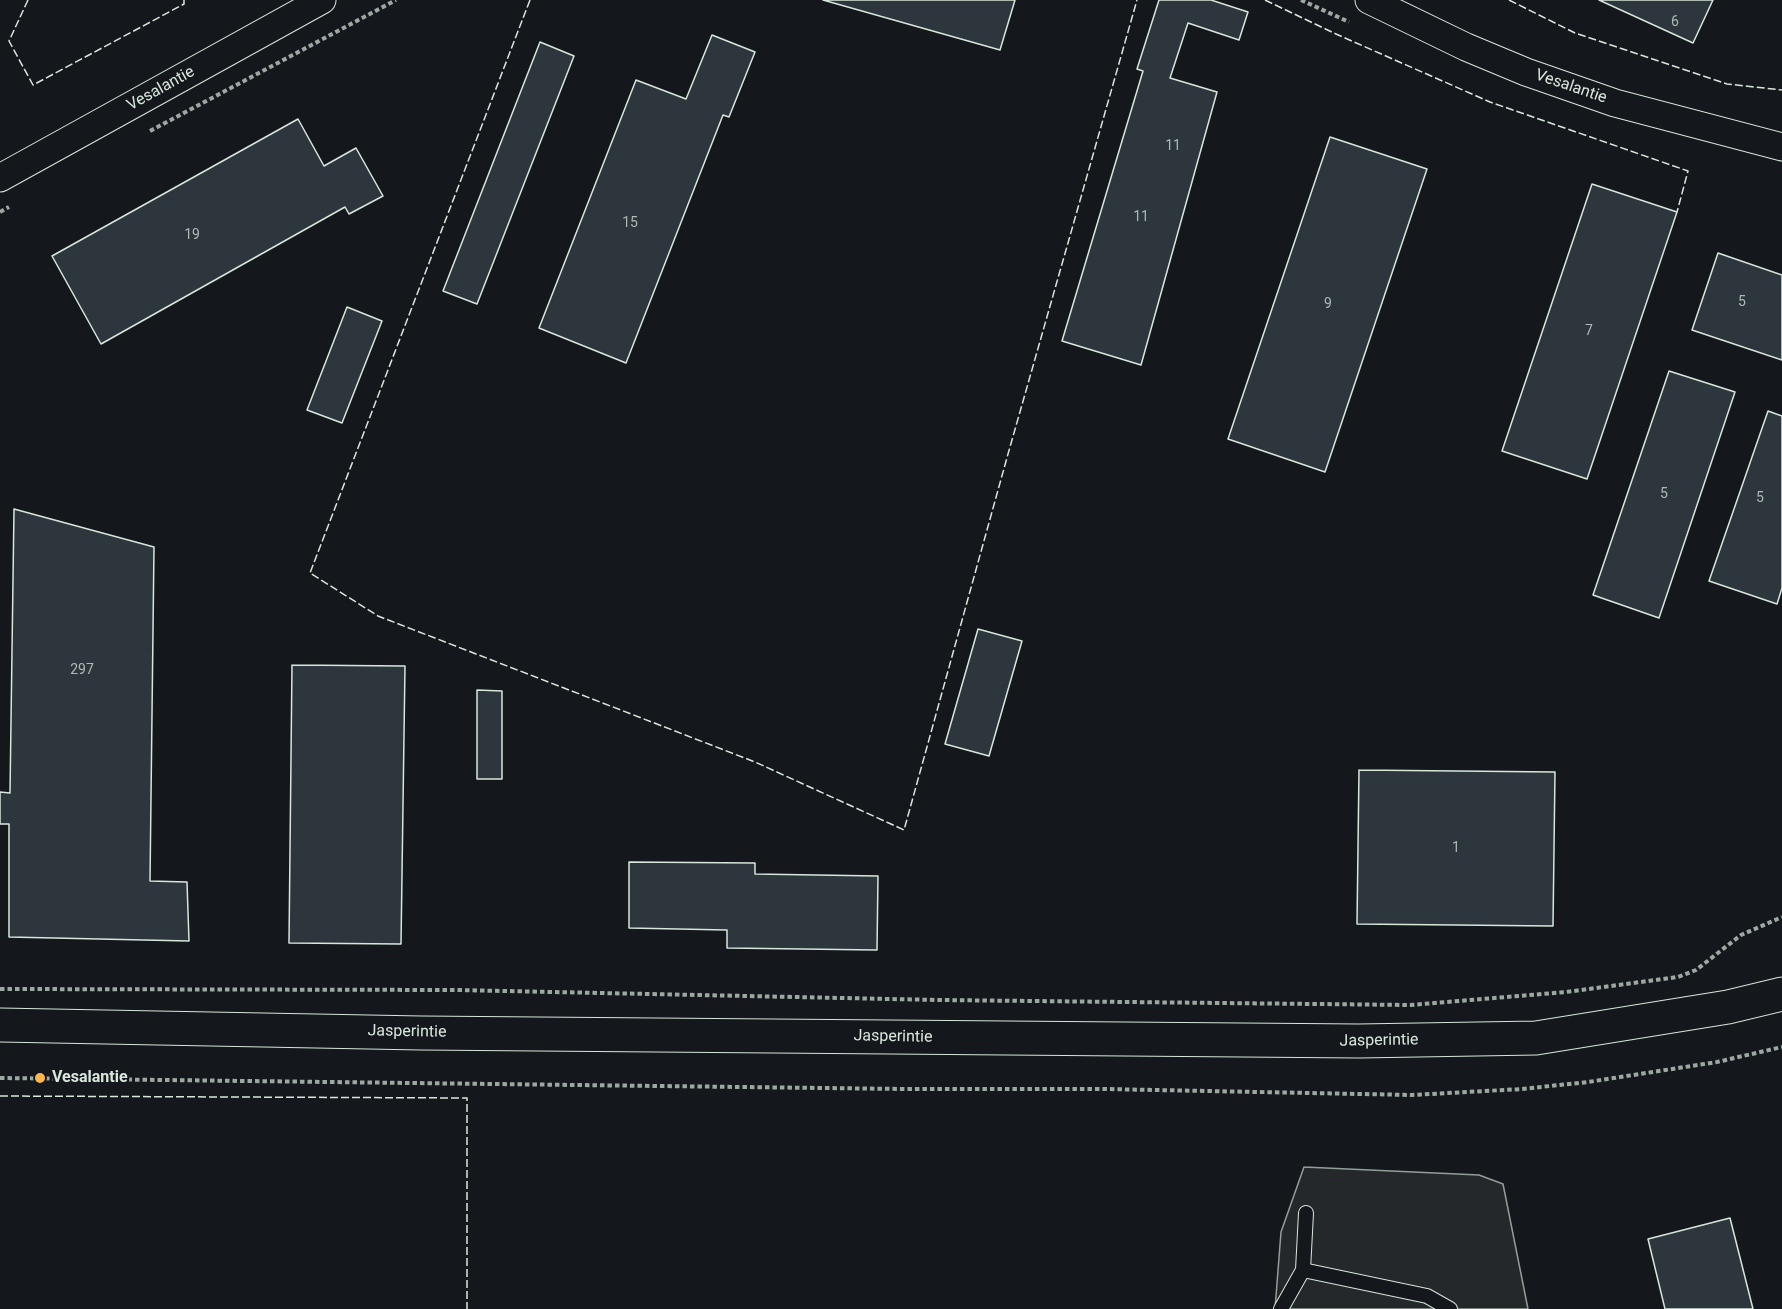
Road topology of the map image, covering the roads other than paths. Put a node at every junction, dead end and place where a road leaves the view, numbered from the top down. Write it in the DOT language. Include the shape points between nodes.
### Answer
graph roads {
  1 [pos="322,0"];
  2 [pos="1369,0"];
  3 [pos="1782,147"];
  4 [pos="0,178"];
  5 [pos="1782,994"];
  6 [pos="0,1024"];
  7 [pos="1306,1213"];
  8 [pos="1303,1270"];
  9 [pos="1281,1309"];
  10 [pos="1450,1309"];
  1 -- 4 [label="street, Vesalantie"];
  2 -- 3 [label="street, Vesalantie" via="1526,72 1615,103"];
  5 -- 6 [label="main road, Jasperintie" via="1728,1007 1536,1038 1370,1041 430,1033"];
  7 -- 8 [label="lane"];
  8 -- 9 [label="lane"];
  8 -- 10 [label="lane" via="1427,1296"];
}
